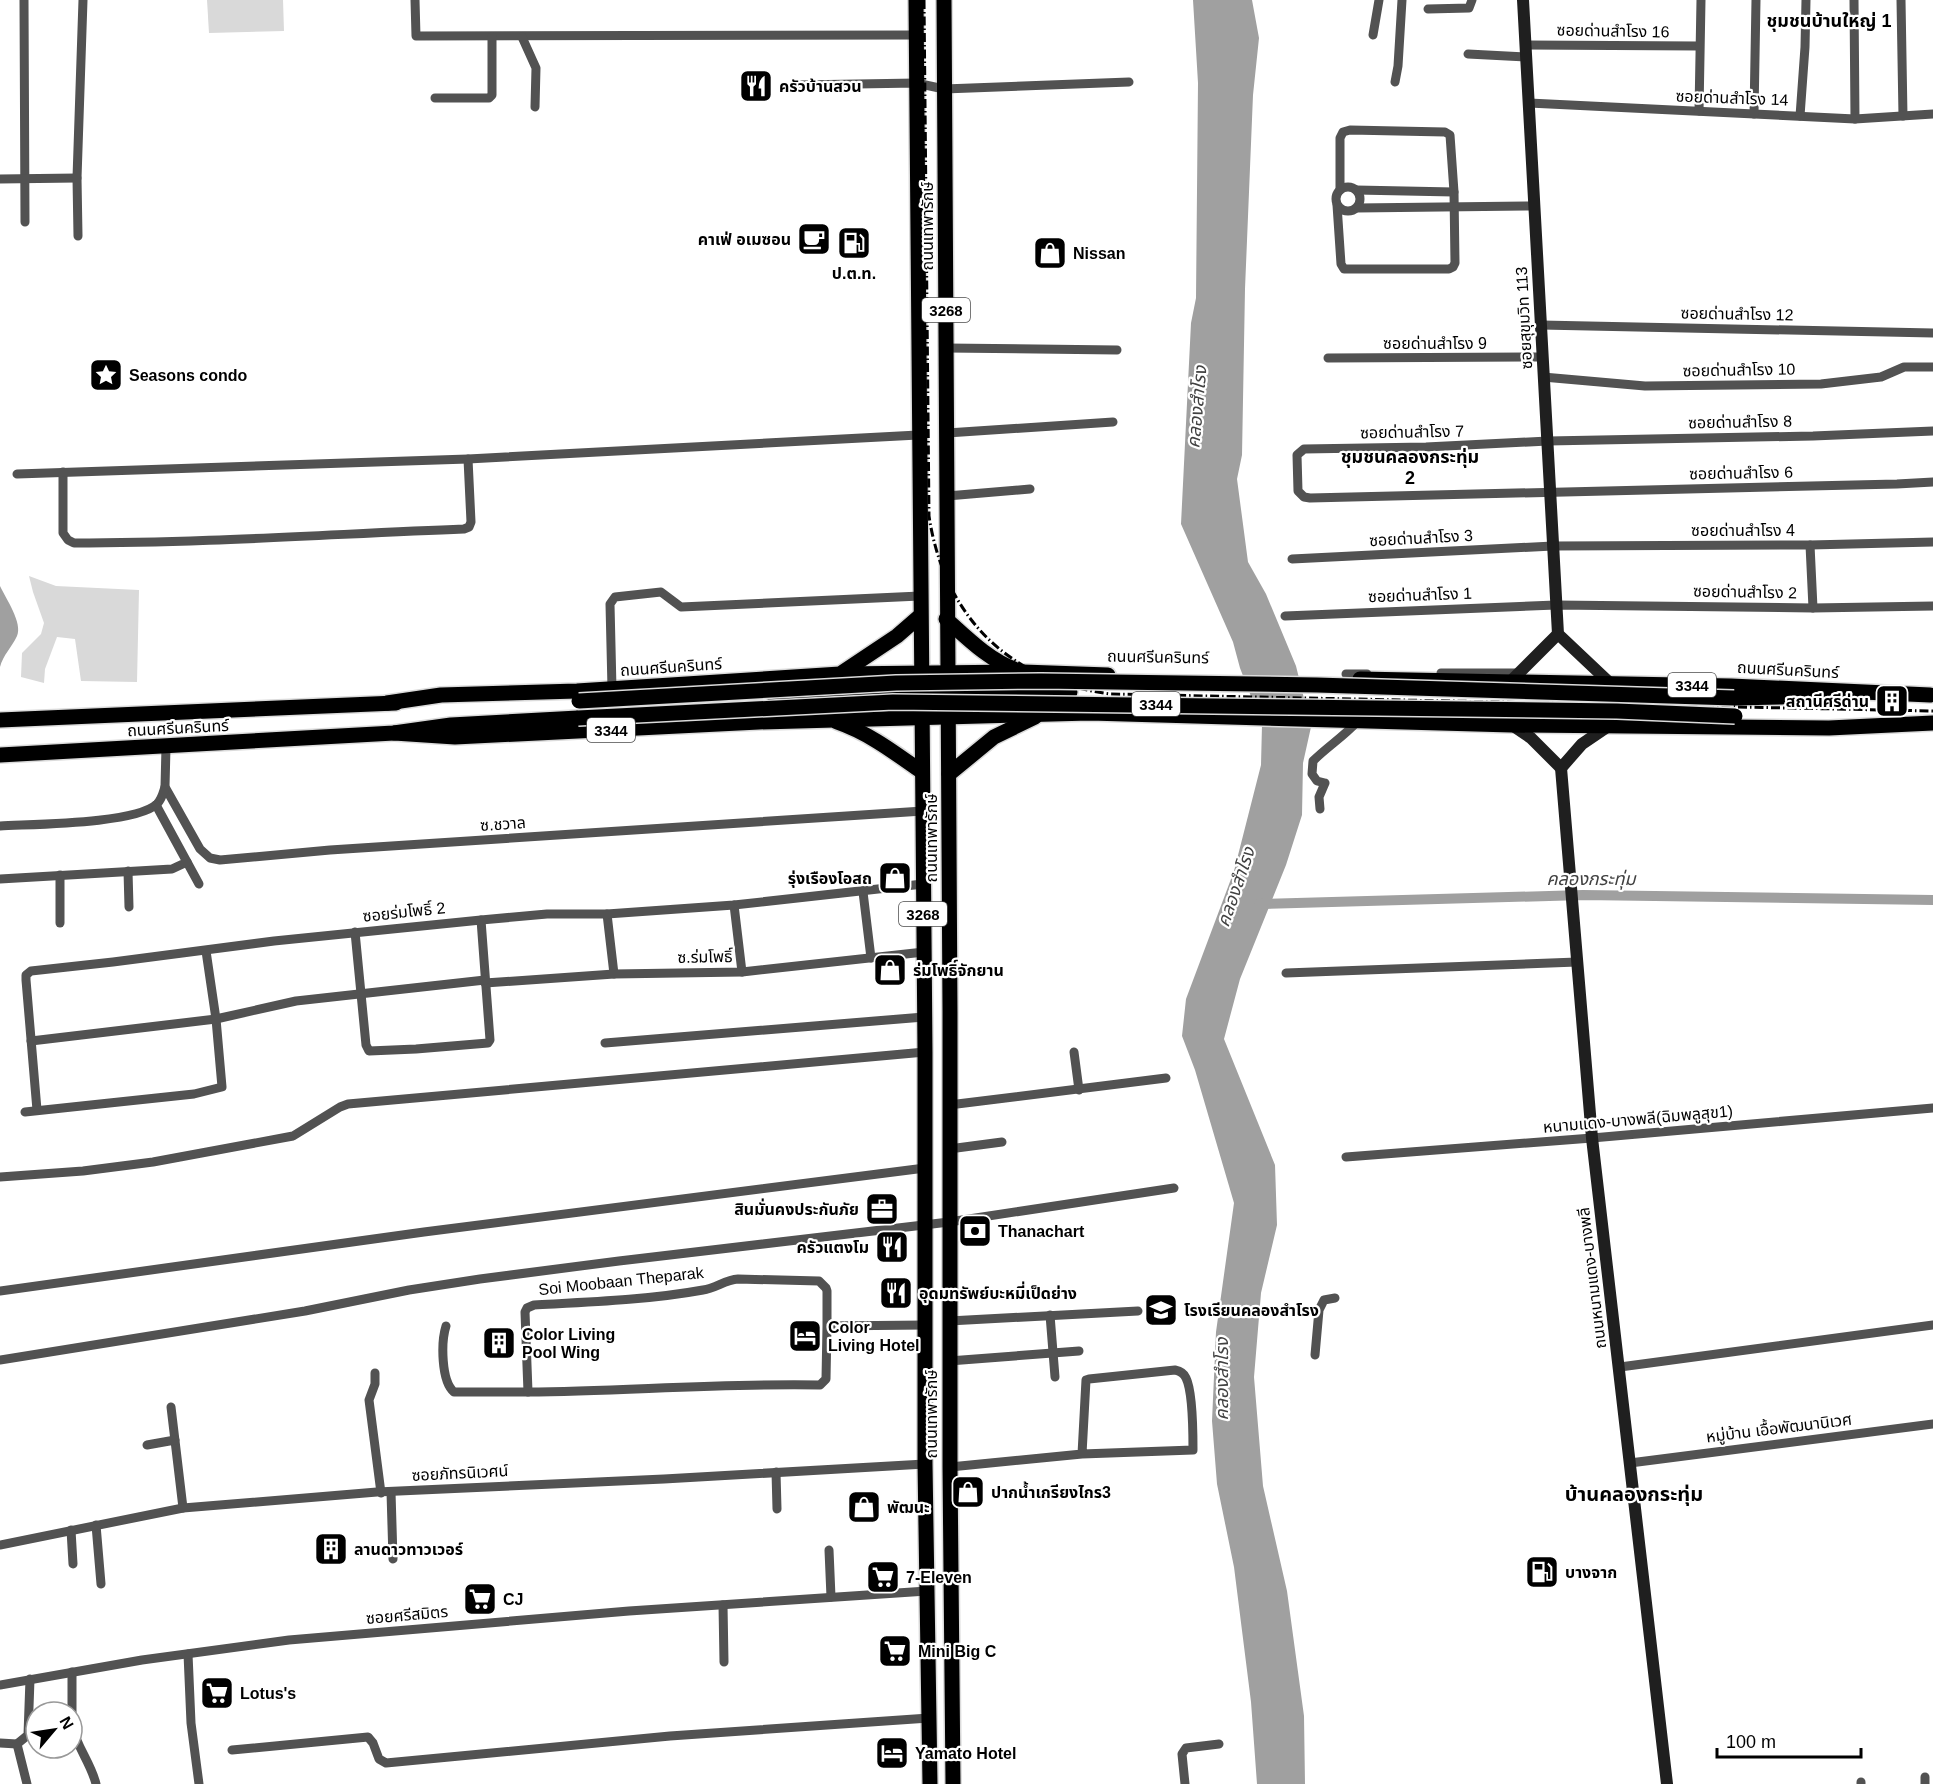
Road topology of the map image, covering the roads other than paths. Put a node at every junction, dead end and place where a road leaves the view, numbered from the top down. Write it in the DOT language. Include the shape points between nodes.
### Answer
graph roads {
  1 [pos="24,0"];
  2 [pos="83,0"];
  3 [pos="415,0"];
  4 [pos="916,0"];
  5 [pos="944,0"];
  6 [pos="1379,0"];
  7 [pos="1402,0"];
  8 [pos="1472,0"];
  9 [pos="1523,0"];
  10 [pos="1701,0"];
  11 [pos="1756,0"];
  12 [pos="1806,0"];
  13 [pos="1854,0"];
  14 [pos="1901,0"];
  15 [pos="1428,9"];
  16 [pos="915,35"];
  17 [pos="1373,35"];
  18 [pos="492,37"];
  19 [pos="522,37"];
  20 [pos="1699,46"];
  21 [pos="1526,51"];
  22 [pos="1468,54"];
  23 [pos="1129,82"];
  24 [pos="1395,82"];
  25 [pos="916,83"];
  26 [pos="798,85"];
  27 [pos="944,89"];
  28 [pos="435,98"];
  29 [pos="1529,103"];
  30 [pos="535,107"];
  31 [pos="1699,111"];
  32 [pos="1754,114"];
  33 [pos="1933,114"];
  34 [pos="1800,116"];
  35 [pos="1904,116"];
  36 [pos="1855,119"];
  37 [pos="77,178"];
  38 [pos="0,179"];
  39 [pos="26,179"];
  40 [pos="1340,190"];
  41 [pos="1356,190"];
  42 [pos="1454,192"];
  43 [pos="1337,205"];
  44 [pos="1534,206"];
  45 [pos="1455,207"];
  46 [pos="1357,208"];
  47 [pos="25,222"];
  48 [pos="78,236"];
  49 [pos="1541,325"];
  50 [pos="1933,333"];
  51 [pos="946,348"];
  52 [pos="1117,350"];
  53 [pos="1543,357"];
  54 [pos="1328,358"];
  55 [pos="1933,367"];
  56 [pos="1544,377"];
  57 [pos="1113,422"];
  58 [pos="1933,430"];
  59 [pos="947,433"];
  60 [pos="918,435"];
  61 [pos="1548,441"];
  62 [pos="468,459"];
  63 [pos="63,472"];
  64 [pos="1297,473"];
  65 [pos="17,474"];
  66 [pos="1933,482"];
  67 [pos="1030,489"];
  68 [pos="1550,492"];
  69 [pos="947,496"];
  70 [pos="1933,542"];
  71 [pos="1810,545"];
  72 [pos="1553,546"];
  73 [pos="1292,559"];
  74 [pos="920,596"];
  75 [pos="1556,605"];
  76 [pos="1933,606"];
  77 [pos="1813,608"];
  78 [pos="920,616"];
  79 [pos="1285,616"];
  80 [pos="946,620"];
  81 [pos="1558,634"];
  82 [pos="921,672"];
  83 [pos="948,672"];
  84 [pos="1023,672"];
  85 [pos="840,674"];
  86 [pos="1091,674"];
  87 [pos="1346,674"];
  88 [pos="1515,677"];
  89 [pos="756,679"];
  90 [pos="1612,685"];
  91 [pos="612,689"];
  92 [pos="1070,692"];
  93 [pos="921,693"];
  94 [pos="948,693"];
  95 [pos="1931,695"];
  96 [pos="775,699"];
  97 [pos="387,703"];
  98 [pos="1090,713"];
  99 [pos="1043,714"];
  100 [pos="922,716"];
  101 [pos="949,716"];
  102 [pos="828,719"];
  103 [pos="0,720"];
  104 [pos="759,722"];
  105 [pos="1933,723"];
  106 [pos="1611,725"];
  107 [pos="1517,729"];
  108 [pos="394,733"];
  109 [pos="166,747"];
  110 [pos="0,755"];
  111 [pos="1561,768"];
  112 [pos="922,772"];
  113 [pos="949,774"];
  114 [pos="165,787"];
  115 [pos="156,805"];
  116 [pos="1320,809"];
  117 [pos="923,811"];
  118 [pos="0,826"];
  119 [pos="187,862"];
  120 [pos="128,871"];
  121 [pos="60,875"];
  122 [pos="0,879"];
  123 [pos="199,884"];
  124 [pos="923,884"];
  125 [pos="863,892"];
  126 [pos="734,904"];
  127 [pos="129,907"];
  128 [pos="607,914"];
  129 [pos="481,920"];
  130 [pos="60,923"];
  131 [pos="355,933"];
  132 [pos="206,951"];
  133 [pos="924,952"];
  134 [pos="871,958"];
  135 [pos="1576,962"];
  136 [pos="742,972"];
  137 [pos="1286,973"];
  138 [pos="614,974"];
  139 [pos="485,982"];
  140 [pos="361,993"];
  141 [pos="924,1017"];
  142 [pos="216,1020"];
  143 [pos="31,1041"];
  144 [pos="605,1043"];
  145 [pos="925,1052"];
  146 [pos="1074,1052"];
  147 [pos="1166,1078"];
  148 [pos="1079,1090"];
  149 [pos="949,1105"];
  150 [pos="1933,1108"];
  151 [pos="37,1110"];
  152 [pos="25,1112"];
  153 [pos="1592,1138"];
  154 [pos="1002,1142"];
  155 [pos="949,1149"];
  156 [pos="1346,1157"];
  157 [pos="925,1167"];
  158 [pos="0,1177"];
  159 [pos="1174,1188"];
  160 [pos="949,1222"];
  161 [pos="925,1225"];
  162 [pos="0,1291"];
  163 [pos="1335,1298"];
  164 [pos="1138,1311"];
  165 [pos="1050,1315"];
  166 [pos="950,1321"];
  167 [pos="925,1325"];
  168 [pos="1933,1325"];
  169 [pos="447,1326"];
  170 [pos="827,1326"];
  171 [pos="1079,1351"];
  172 [pos="1053,1353"];
  173 [pos="1315,1355"];
  174 [pos="0,1360"];
  175 [pos="949,1361"];
  176 [pos="1620,1367"];
  177 [pos="375,1373"];
  178 [pos="1055,1377"];
  179 [pos="528,1392"];
  180 [pos="171,1407"];
  181 [pos="1933,1424"];
  182 [pos="175,1440"];
  183 [pos="147,1445"];
  184 [pos="1082,1454"];
  185 [pos="1630,1463"];
  186 [pos="925,1464"];
  187 [pos="950,1467"];
  188 [pos="776,1472"];
  189 [pos="391,1492"];
  190 [pos="381,1493"];
  191 [pos="183,1508"];
  192 [pos="777,1509"];
  193 [pos="96,1525"];
  194 [pos="70,1530"];
  195 [pos="0,1545"];
  196 [pos="829,1550"];
  197 [pos="393,1559"];
  198 [pos="73,1564"];
  199 [pos="101,1584"];
  200 [pos="927,1591"];
  201 [pos="831,1597"];
  202 [pos="723,1605"];
  203 [pos="188,1654"];
  204 [pos="724,1662"];
  205 [pos="72,1672"];
  206 [pos="30,1679"];
  207 [pos="0,1685"];
  208 [pos="72,1700"];
  209 [pos="929,1718"];
  210 [pos="0,1743"];
  211 [pos="17,1744"];
  212 [pos="1219,1744"];
  213 [pos="232,1750"];
  214 [pos="84,1753"];
  215 [pos="27,1784"];
  216 [pos="96,1784"];
  217 [pos="199,1784"];
  218 [pos="930,1784"];
  219 [pos="953,1784"];
  220 [pos="1185,1784"];
  221 [pos="1667,1784"];
  1 -- 39 [label="street"];
  2 -- 37 [label="street"];
  3 -- 18 [label="street" via="416,36"];
  4 -- 16 [label="main road, ถนนเทพารักษ์ / 3268"];
  5 -- 27 [label="main road, ถนนเทพารักษ์ / 3268"];
  6 -- 17 [label="street"];
  7 -- 24 [label="street"];
  8 -- 15 [label="street" via="1469,8"];
  9 -- 21 [label="main road, ซอยสุขุมวิท 113"];
  10 -- 20 [label="street"];
  11 -- 32 [label="street"];
  12 -- 34 [label="street"];
  13 -- 36 [label="street"];
  14 -- 35 [label="street"];
  16 -- 19 [label="street"];
  16 -- 25 [label="main road, ถนนเทพารักษ์ / 3268"];
  18 -- 19 [label="street"];
  18 -- 28 [label="street" via="492,95"];
  19 -- 30 [label="street" via="536,68"];
  20 -- 21 [label="street, ซอยด่านสำโรง 16"];
  20 -- 31 [label="street"];
  21 -- 22 [label="street, ซอยด่านสำโรง 16"];
  21 -- 29 [label="main road, ซอยสุขุมวิท 113"];
  23 -- 27 [label="street"];
  25 -- 26 [label="street"];
  25 -- 27 [label="street"];
  25 -- 60 [label="main road, ถนนเทพารักษ์ / 3268"];
  27 -- 51 [label="main road, ถนนเทพารักษ์ / 3268"];
  29 -- 31 [label="street, ซอยด่านสำโรง 14"];
  29 -- 44 [label="main road, ซอยสุขุมวิท 113"];
  31 -- 32 [label="street, ซอยด่านสำโรง 14"];
  32 -- 34 [label="street, ซอยด่านสำโรง 14"];
  33 -- 35 [label="street, ซอยด่านสำโรง 14"];
  34 -- 36 [label="street, ซอยด่านสำโรง 14"];
  35 -- 36 [label="street, ซอยด่านสำโรง 14"];
  37 -- 39 [label="street"];
  37 -- 48 [label="street"];
  38 -- 39 [label="street"];
  39 -- 47 [label="street"];
  40 -- 41 [label="street"];
  40 -- 42 [label="street" via="1340,138 1342,132 1350,130 1445,132 1452,141"];
  40 -- 43 [label="street"];
  41 -- 42 [label="street"];
  41 -- 46 [label="street" via="1360,198"];
  42 -- 45 [label="street"];
  43 -- 45 [label="street" via="1341,264 1350,270 1453,267"];
  43 -- 46 [label="street" via="1347,211"];
  44 -- 45 [label="street"];
  44 -- 49 [label="main road, ซอยสุขุมวิท 113"];
  45 -- 46 [label="street"];
  49 -- 50 [label="street, ซอยด่านสำโรง 12"];
  49 -- 53 [label="main road, ซอยสุขุมวิท 113"];
  51 -- 52 [label="street"];
  51 -- 59 [label="main road, ถนนเทพารักษ์ / 3268"];
  53 -- 54 [label="street, ซอยด่านสำโรง 9"];
  53 -- 56 [label="main road, ซอยสุขุมวิท 113"];
  55 -- 56 [label="street, ซอยด่านสำโรง 10" via="1904,367 1881,377 1821,384 1645,386"];
  56 -- 61 [label="main road, ซอยสุขุมวิท 113"];
  57 -- 59 [label="street"];
  58 -- 61 [label="street, ซอยด่านสำโรง 8"];
  59 -- 69 [label="main road, ถนนเทพารักษ์ / 3268"];
  60 -- 62 [label="street"];
  60 -- 74 [label="main road, ถนนเทพารักษ์ / 3268"];
  61 -- 64 [label="street, ซอยด่านสำโรง 7" via="1304,449 1297,455"];
  61 -- 68 [label="main road, ซอยสุขุมวิท 113"];
  62 -- 63 [label="street"];
  62 -- 63 [label="street" via="471,522 464,529 190,542 68,540 63,533"];
  63 -- 65 [label="street"];
  64 -- 68 [label="street, ซอยด่านสำโรง 6" via="1298,491 1310,498"];
  66 -- 68 [label="street, ซอยด่านสำโรง 6"];
  67 -- 69 [label="street"];
  68 -- 72 [label="main road, ซอยสุขุมวิท 113"];
  69 -- 80 [label="main road, ถนนเทพารักษ์ / 3268"];
  70 -- 71 [label="street, ซอยด่านสำโรง 4"];
  71 -- 72 [label="street, ซอยด่านสำโรง 4"];
  71 -- 77 [label="street"];
  72 -- 73 [label="street, ซอยด่านสำโรง 3"];
  72 -- 75 [label="main road, ซอยสุขุมวิท 113"];
  74 -- 78 [label="main road, ถนนเทพารักษ์ / 3268"];
  74 -- 91 [label="street" via="681,607 661,592 615,597 610,604"];
  75 -- 77 [label="street, ซอยด่านสำโรง 2"];
  75 -- 79 [label="street, ซอยด่านสำโรง 1"];
  75 -- 81 [label="main road, ซอยสุขุมวิท 113"];
  76 -- 77 [label="street, ซอยด่านสำโรง 2"];
  78 -- 82 [label="main road, ถนนเทพารักษ์ / 3268"];
  78 -- 85 [label="main road"];
  80 -- 83 [label="main road, ถนนเทพารักษ์ / 3268"];
  80 -- 84 [label="main road" via="999,661"];
  81 -- 88 [label="main road"];
  81 -- 90 [label="main road"];
  82 -- 83 [label="main road, ถนนศรีนครินทร์ / 3344"];
  82 -- 85 [label="main road, ถนนศรีนครินทร์ / 3344"];
  82 -- 93 [label="main road, ถนนเทพารักษ์ / 3268"];
  83 -- 84 [label="main road, ถนนศรีนครินทร์ / 3344"];
  83 -- 94 [label="main road, ถนนเทพารักษ์ / 3268"];
  84 -- 86 [label="main road, ถนนศรีนครินทร์ / 3344"];
  85 -- 89 [label="main road, ถนนศรีนครินทร์ / 3344"];
  86 -- 88 [label="main road, ถนนศรีนครินทร์ / 3344" via="1453,681"];
  86 -- 92 [label="main road" via="1074,680"];
  87 -- 88 [label="street"];
  88 -- 90 [label="main road, ถนนศรีนครินทร์ / 3344"];
  89 -- 91 [label="main road, ถนนศรีนครินทร์ / 3344"];
  89 -- 96 [label="main road" via="768,684"];
  90 -- 95 [label="main road, ถนนศรีนครินทร์ / 3344"];
  91 -- 97 [label="main road, ถนนศรีนครินทร์ / 3344" via="441,695"];
  92 -- 94 [label="main road"];
  92 -- 98 [label="main road" via="1076,708"];
  93 -- 94 [label="main road"];
  93 -- 96 [label="main road"];
  93 -- 100 [label="main road, ถนนเทพารักษ์ / 3268"];
  94 -- 101 [label="main road, ถนนเทพารักษ์ / 3268"];
  95 -- 97 [label="main road, ถนนศรีนครินทร์ / 3344, bridge" via="1734,698 1041,681 896,683 579,701"];
  96 -- 104 [label="main road" via="770,715"];
  97 -- 103 [label="main road, ถนนศรีนครินทร์ / 3344"];
  98 -- 99 [label="main road, ถนนศรีนครินทร์ / 3344"];
  98 -- 107 [label="main road, ถนนศรีนครินทร์ / 3344" via="1458,722"];
  99 -- 101 [label="main road, ถนนศรีนครินทร์ / 3344"];
  99 -- 113 [label="main road" via="994,737"];
  100 -- 101 [label="main road, ถนนศรีนครินทร์ / 3344"];
  100 -- 102 [label="main road, ถนนศรีนครินทร์ / 3344"];
  100 -- 112 [label="main road, ถนนเทพารักษ์ / 3268"];
  101 -- 113 [label="main road, ถนนเทพารักษ์ / 3268"];
  102 -- 104 [label="main road, ถนนศรีนครินทร์ / 3344"];
  102 -- 112 [label="main road" via="882,744"];
  104 -- 108 [label="main road, ถนนศรีนครินทร์ / 3344" via="455,738"];
  105 -- 106 [label="main road, ถนนศรีนครินทร์ / 3344" via="1829,728"];
  105 -- 108 [label="main road, ถนนศรีนครินทร์ / 3344, bridge" via="1617,711 893,702 452,725"];
  106 -- 107 [label="main road, ถนนศรีนครินทร์ / 3344"];
  106 -- 111 [label="main road" via="1582,744"];
  107 -- 111 [label="main road"];
  107 -- 116 [label="street" via="1353,722 1346,734 1313,761 1312,774 1325,783 1319,796"];
  108 -- 109 [label="main road, ถนนศรีนครินทร์ / 3344"];
  109 -- 110 [label="main road, ถนนศรีนครินทร์ / 3344"];
  109 -- 114 [label="street"];
  111 -- 135 [label="main road, ถนนหนามแดง-บางพลี"];
  112 -- 117 [label="main road, ถนนเทพารักษ์ / 3268"];
  113 -- 149 [label="main road, ถนนเทพารักษ์ / 3268"];
  114 -- 115 [label="street"];
  114 -- 117 [label="street, ซ.ชวาล" via="200,849 210,858 220,860"];
  115 -- 118 [label="street" via="117,819"];
  115 -- 119 [label="street"];
  117 -- 124 [label="main road, ถนนเทพารักษ์ / 3268"];
  119 -- 120 [label="street" via="172,869"];
  119 -- 123 [label="street"];
  120 -- 121 [label="street"];
  120 -- 127 [label="street"];
  121 -- 122 [label="street"];
  121 -- 130 [label="street"];
  124 -- 125 [label="street, ซอยร่มโพธิ์ 2"];
  124 -- 133 [label="main road, ถนนเทพารักษ์ / 3268"];
  125 -- 126 [label="street, ซอยร่มโพธิ์ 2"];
  125 -- 134 [label="street"];
  126 -- 128 [label="street, ซอยร่มโพธิ์ 2"];
  126 -- 136 [label="street"];
  128 -- 129 [label="street, ซอยร่มโพธิ์ 2"];
  128 -- 138 [label="street"];
  129 -- 131 [label="street, ซอยร่มโพธิ์ 2"];
  129 -- 139 [label="street"];
  131 -- 132 [label="street, ซอยร่มโพธิ์ 2"];
  131 -- 140 [label="street"];
  132 -- 142 [label="street"];
  132 -- 143 [label="street, ซอยร่มโพธิ์ 2" via="28,972"];
  133 -- 134 [label="street, ซ.ร่มโพธิ์"];
  133 -- 141 [label="main road, ถนนเทพารักษ์ / 3268"];
  134 -- 136 [label="street, ซ.ร่มโพธิ์"];
  135 -- 137 [label="street"];
  135 -- 153 [label="main road, ถนนหนามแดง-บางพลี"];
  136 -- 138 [label="street, ซ.ร่มโพธิ์"];
  138 -- 139 [label="street, ซ.ร่มโพธิ์"];
  139 -- 140 [label="street, ซ.ร่มโพธิ์"];
  139 -- 140 [label="street" via="489,1041 416,1049 367,1049"];
  140 -- 142 [label="street, ซ.ร่มโพธิ์" via="284,1003"];
  141 -- 144 [label="street"];
  141 -- 145 [label="main road, ถนนเทพารักษ์ / 3268"];
  142 -- 143 [label="street, ซ.ร่มโพธิ์"];
  142 -- 151 [label="street" via="223,1083 219,1089"];
  143 -- 151 [label="street, ซอยร่มโพธิ์ 2"];
  145 -- 157 [label="main road, ถนนเทพารักษ์ / 3268"];
  145 -- 158 [label="street" via="348,1104 293,1136 141,1164"];
  146 -- 148 [label="street"];
  147 -- 148 [label="street"];
  148 -- 149 [label="street"];
  149 -- 155 [label="main road, ถนนเทพารักษ์ / 3268"];
  150 -- 153 [label="street, หนามแดง-บางพลี(ฉิมพลูสุข1)"];
  151 -- 152 [label="street"];
  153 -- 156 [label="street, หนามแดง-บางพลี(ฉิมพลูสุข1)"];
  153 -- 176 [label="main road, ถนนหนามแดง-บางพลี"];
  154 -- 155 [label="street"];
  155 -- 160 [label="main road, ถนนเทพารักษ์ / 3268"];
  157 -- 161 [label="main road, ถนนเทพารักษ์ / 3268"];
  157 -- 162 [label="street"];
  159 -- 160 [label="street"];
  160 -- 161 [label="street"];
  160 -- 166 [label="main road, ถนนเทพารักษ์ / 3268"];
  161 -- 167 [label="main road, ถนนเทพารักษ์ / 3268"];
  161 -- 174 [label="street" via="480,1279"];
  163 -- 173 [label="street" via="1324,1300 1319,1310"];
  164 -- 165 [label="street"];
  165 -- 166 [label="street"];
  165 -- 172 [label="street"];
  166 -- 175 [label="main road, ถนนเทพารักษ์ / 3268"];
  167 -- 170 [label="street"];
  167 -- 186 [label="main road, ถนนเทพารักษ์ / 3268"];
  168 -- 176 [label="street"];
  169 -- 179 [label="street" via="442,1346 450,1389 459,1394"];
  170 -- 179 [label="street, Soi Moobaan Theparak" via="826,1379 820,1385"];
  170 -- 179 [label="street, Soi Moobaan Theparak" via="827,1291 819,1281 738,1279 703,1290 534,1305 525,1312"];
  171 -- 172 [label="street"];
  172 -- 175 [label="street"];
  172 -- 178 [label="street"];
  175 -- 187 [label="main road, ถนนเทพารักษ์ / 3268"];
  176 -- 185 [label="main road, ถนนหนามแดง-บางพลี"];
  177 -- 190 [label="street" via="369,1400"];
  180 -- 182 [label="street"];
  181 -- 185 [label="street, หมู่บ้าน เอื้อพัฒนานิเวศ"];
  182 -- 183 [label="street"];
  182 -- 191 [label="street"];
  184 -- 184 [label="street" via="1193,1450 1186,1378 1175,1370 1086,1380"];
  184 -- 187 [label="street"];
  185 -- 221 [label="main road, ถนนหนามแดง-บางพลี"];
  186 -- 188 [label="street, ซอยภัทรนิเวศน์"];
  186 -- 200 [label="main road, ถนนเทพารักษ์ / 3268"];
  187 -- 219 [label="main road, ถนนเทพารักษ์ / 3268"];
  188 -- 189 [label="street, ซอยภัทรนิเวศน์"];
  188 -- 192 [label="street"];
  189 -- 190 [label="street, ซอยภัทรนิเวศน์"];
  189 -- 197 [label="street"];
  190 -- 191 [label="street, ซอยภัทรนิเวศน์"];
  191 -- 193 [label="street, ซอยภัทรนิเวศน์"];
  193 -- 194 [label="street, ซอยภัทรนิเวศน์"];
  193 -- 199 [label="street"];
  194 -- 195 [label="street, ซอยภัทรนิเวศน์"];
  194 -- 198 [label="street"];
  196 -- 201 [label="street"];
  200 -- 201 [label="street, ซอยศรีสมิตร"];
  200 -- 209 [label="main road, ถนนเทพารักษ์ / 3268"];
  201 -- 202 [label="street, ซอยศรีสมิตร"];
  202 -- 203 [label="street, ซอยศรีสมิตร" via="289,1640"];
  202 -- 204 [label="street"];
  203 -- 205 [label="street, ซอยศรีสมิตร"];
  203 -- 217 [label="street"];
  205 -- 206 [label="street, ซอยศรีสมิตร"];
  205 -- 208 [label="street"];
  206 -- 207 [label="street, ซอยศรีสมิตร"];
  206 -- 211 [label="street" via="28,1735"];
  209 -- 213 [label="street" via="670,1736 386,1763 379,1759 368,1737"];
  209 -- 218 [label="main road, ถนนเทพารักษ์ / 3268"];
  210 -- 211 [label="street"];
  211 -- 215 [label="street"];
  212 -- 220 [label="street" via="1186,1748 1182,1754"];
  214 -- 216 [label="street"];
}
